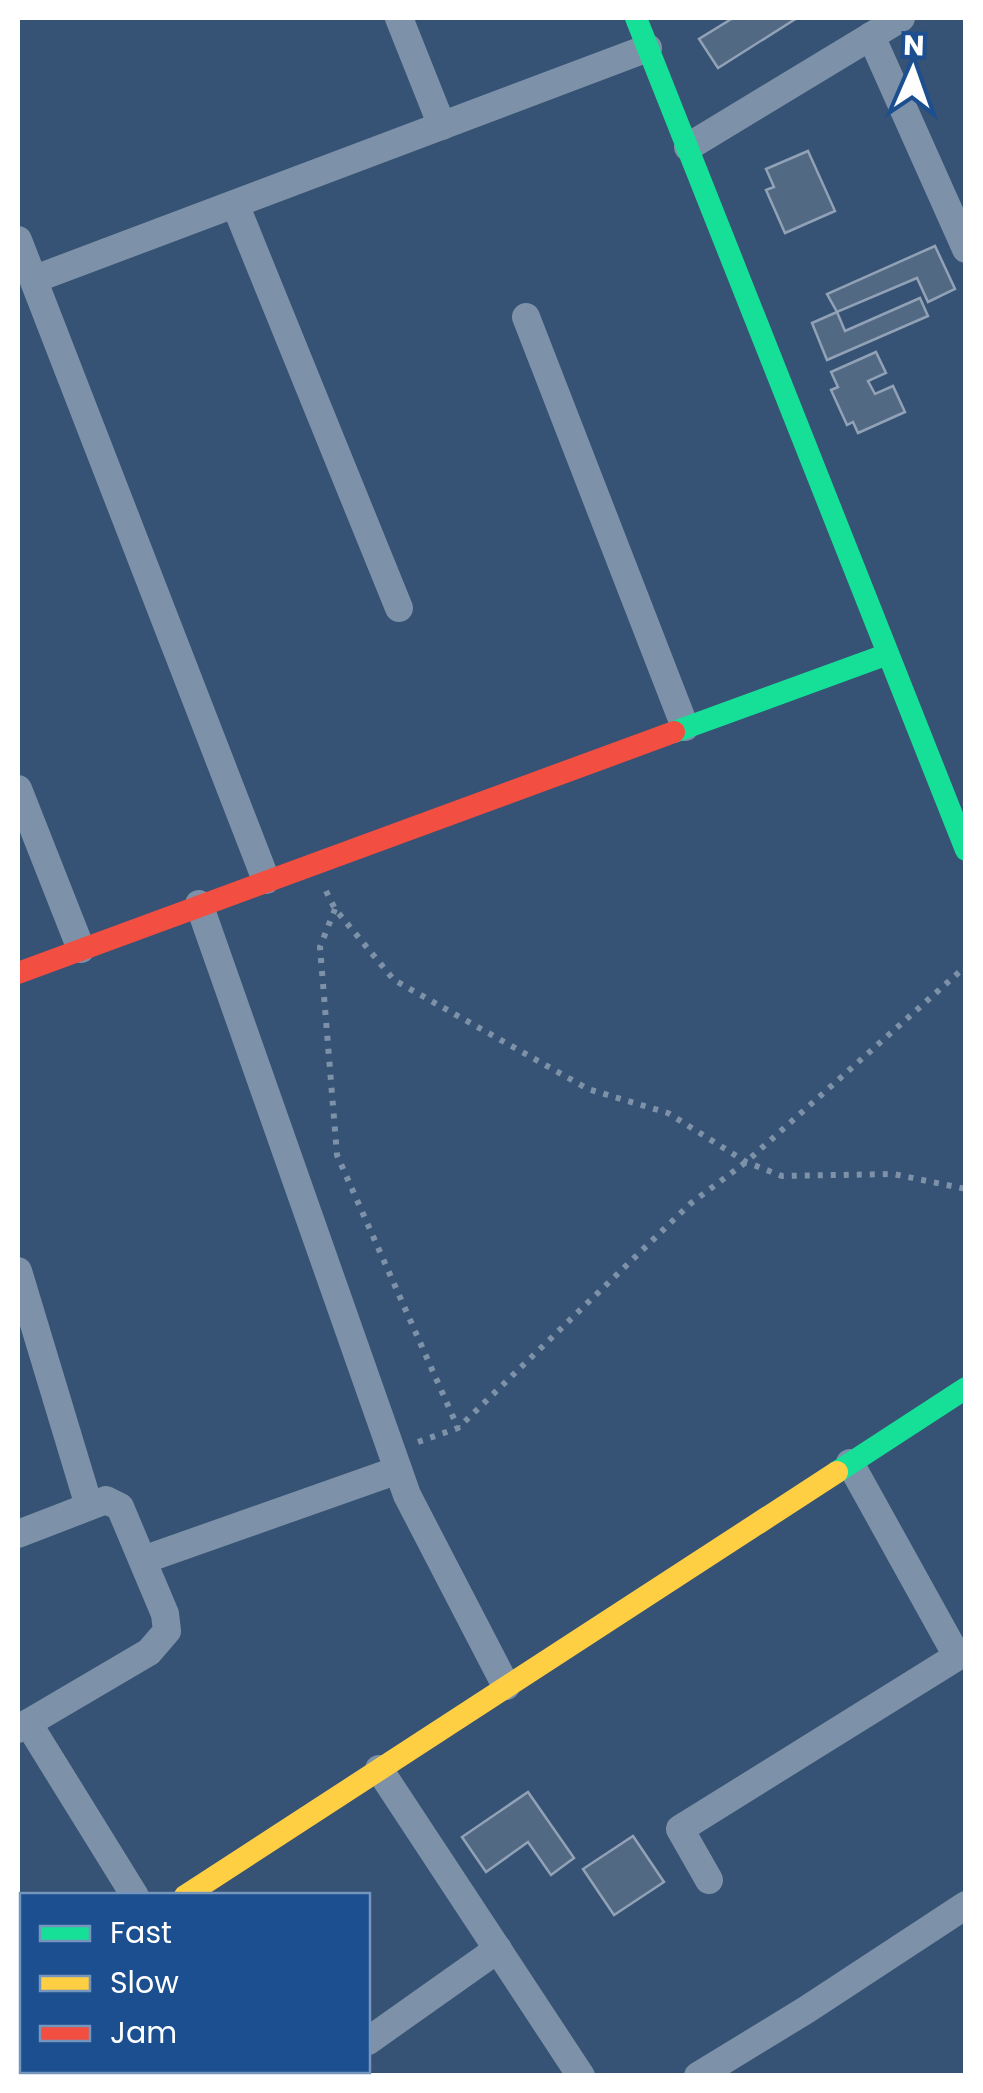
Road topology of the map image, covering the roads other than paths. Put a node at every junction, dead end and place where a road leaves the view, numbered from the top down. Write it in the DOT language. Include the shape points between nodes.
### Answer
graph roads {
  1 [pos="399,18"];
  2 [pos="636,18"];
  3 [pos="901,18"];
  4 [pos="871,36"];
  5 [pos="648,48"];
  6 [pos="442,126"];
  7 [pos="688,147"];
  8 [pos="235,204"];
  9 [pos="18,240"];
  10 [pos="966,250"];
  11 [pos="35,279"];
  12 [pos="526,317"];
  13 [pos="399,608"];
  14 [pos="888,654"];
  15 [pos="686,728"];
  16 [pos="18,789"];
  17 [pos="966,850"];
  18 [pos="266,880"];
  19 [pos="200,904"];
  20 [pos="81,949"];
  21 [pos="18,973"];
  22 [pos="18,1272"];
  23 [pos="966,1388"];
  24 [pos="396,1460"];
  25 [pos="850,1463"];
  26 [pos="89,1506"];
  27 [pos="18,1534"];
  28 [pos="142,1560"];
  29 [pos="961,1654"];
  30 [pos="506,1686"];
  31 [pos="23,1726"];
  32 [pos="378,1769"];
  33 [pos="709,1880"];
  34 [pos="197,1892"];
  35 [pos="133,1893"];
  36 [pos="966,1905"];
  37 [pos="498,1950"];
  38 [pos="370,2039"];
  39 [pos="581,2076"];
  40 [pos="698,2076"];
  1 -- 6 [label="street"];
  2 -- 5 [label="street"];
  3 -- 4 [label="street"];
  4 -- 7 [label="street"];
  4 -- 10 [label="street"];
  5 -- 6 [label="street"];
  5 -- 7 [label="street"];
  6 -- 8 [label="street"];
  7 -- 14 [label="street"];
  8 -- 11 [label="street"];
  8 -- 13 [label="street"];
  9 -- 11 [label="street"];
  11 -- 18 [label="street"];
  12 -- 15 [label="street"];
  14 -- 15 [label="street"];
  14 -- 17 [label="street"];
  15 -- 18 [label="street"];
  16 -- 20 [label="street"];
  18 -- 19 [label="street"];
  19 -- 20 [label="street"];
  19 -- 24 [label="street"];
  20 -- 21 [label="street"];
  22 -- 26 [label="street"];
  23 -- 25 [label="street"];
  24 -- 28 [label="street"];
  24 -- 30 [label="street" via="407,1495"];
  25 -- 29 [label="street"];
  25 -- 30 [label="street"];
  26 -- 27 [label="street"];
  26 -- 28 [label="street" via="106,1500 120,1507"];
  28 -- 31 [label="street" via="167,1631 149,1652"];
  29 -- 33 [label="street" via="680,1829"];
  30 -- 32 [label="street"];
  31 -- 35 [label="street"];
  32 -- 34 [label="street"];
  32 -- 37 [label="street"];
  36 -- 40 [label="street"];
  37 -- 38 [label="street"];
  37 -- 39 [label="street"];
}
